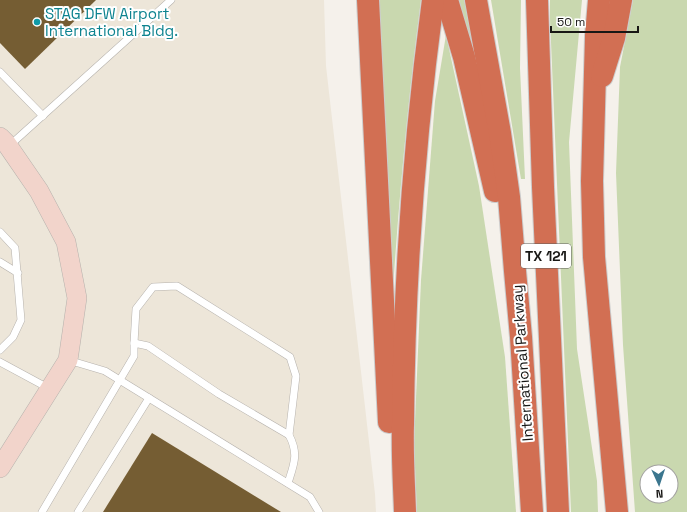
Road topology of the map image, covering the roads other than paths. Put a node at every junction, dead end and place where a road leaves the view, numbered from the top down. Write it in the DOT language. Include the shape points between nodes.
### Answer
graph roads {
  1 [pos="171,0"];
  2 [pos="368,0"];
  3 [pos="433,0"];
  4 [pos="447,0"];
  5 [pos="476,0"];
  6 [pos="537,0"];
  7 [pos="599,0"];
  8 [pos="621,0"];
  9 [pos="0,72"];
  10 [pos="594,100"];
  11 [pos="43,116"];
  12 [pos="4,142"];
  13 [pos="0,232"];
  14 [pos="0,262"];
  15 [pos="515,270"];
  16 [pos="18,273"];
  17 [pos="134,343"];
  18 [pos="0,350"];
  19 [pos="68,360"];
  20 [pos="0,362"];
  21 [pos="121,380"];
  22 [pos="50,390"];
  23 [pos="149,398"];
  24 [pos="289,435"];
  25 [pos="0,468"];
  26 [pos="288,483"];
  27 [pos="42,512"];
  28 [pos="78,512"];
  29 [pos="319,512"];
  30 [pos="397,512"];
  31 [pos="405,512"];
  32 [pos="532,512"];
  33 [pos="558,512"];
  34 [pos="617,512"];
  1 -- 11 [label="lane"];
  2 -- 30 [label="highway" via="390,427"];
  3 -- 31 [label="highway" via="411,203 404,350"];
  4 -- 15 [label="highway" via="464,57"];
  5 -- 15 [label="highway, International Parkway" via="499,126"];
  6 -- 33 [label="highway, TX 121"];
  7 -- 10 [label="highway"];
  8 -- 10 [label="highway" via="614,38"];
  9 -- 11 [label="lane"];
  10 -- 34 [label="highway" via="594,257"];
  11 -- 12 [label="lane"];
  12 -- 19 [label="street" via="39,191 66,242 77,298"];
  13 -- 16 [label="lane" via="15,248"];
  14 -- 16 [label="lane"];
  15 -- 32 [label="highway, International Parkway"];
  16 -- 18 [label="lane" via="22,320 13,337"];
  17 -- 21 [label="lane" via="134,356"];
  17 -- 24 [label="lane" via="148,346 219,394"];
  17 -- 24 [label="lane" via="136,309 153,287 177,286 290,357 296,376"];
  19 -- 21 [label="lane" via="105,371"];
  19 -- 22 [label="street"];
  20 -- 22 [label="lane"];
  21 -- 23 [label="lane"];
  21 -- 27 [label="lane"];
  22 -- 25 [label="street"];
  23 -- 26 [label="lane"];
  23 -- 28 [label="lane"];
  24 -- 26 [label="lane" via="295,445 295,462"];
  26 -- 29 [label="lane" via="310,497"];
}
